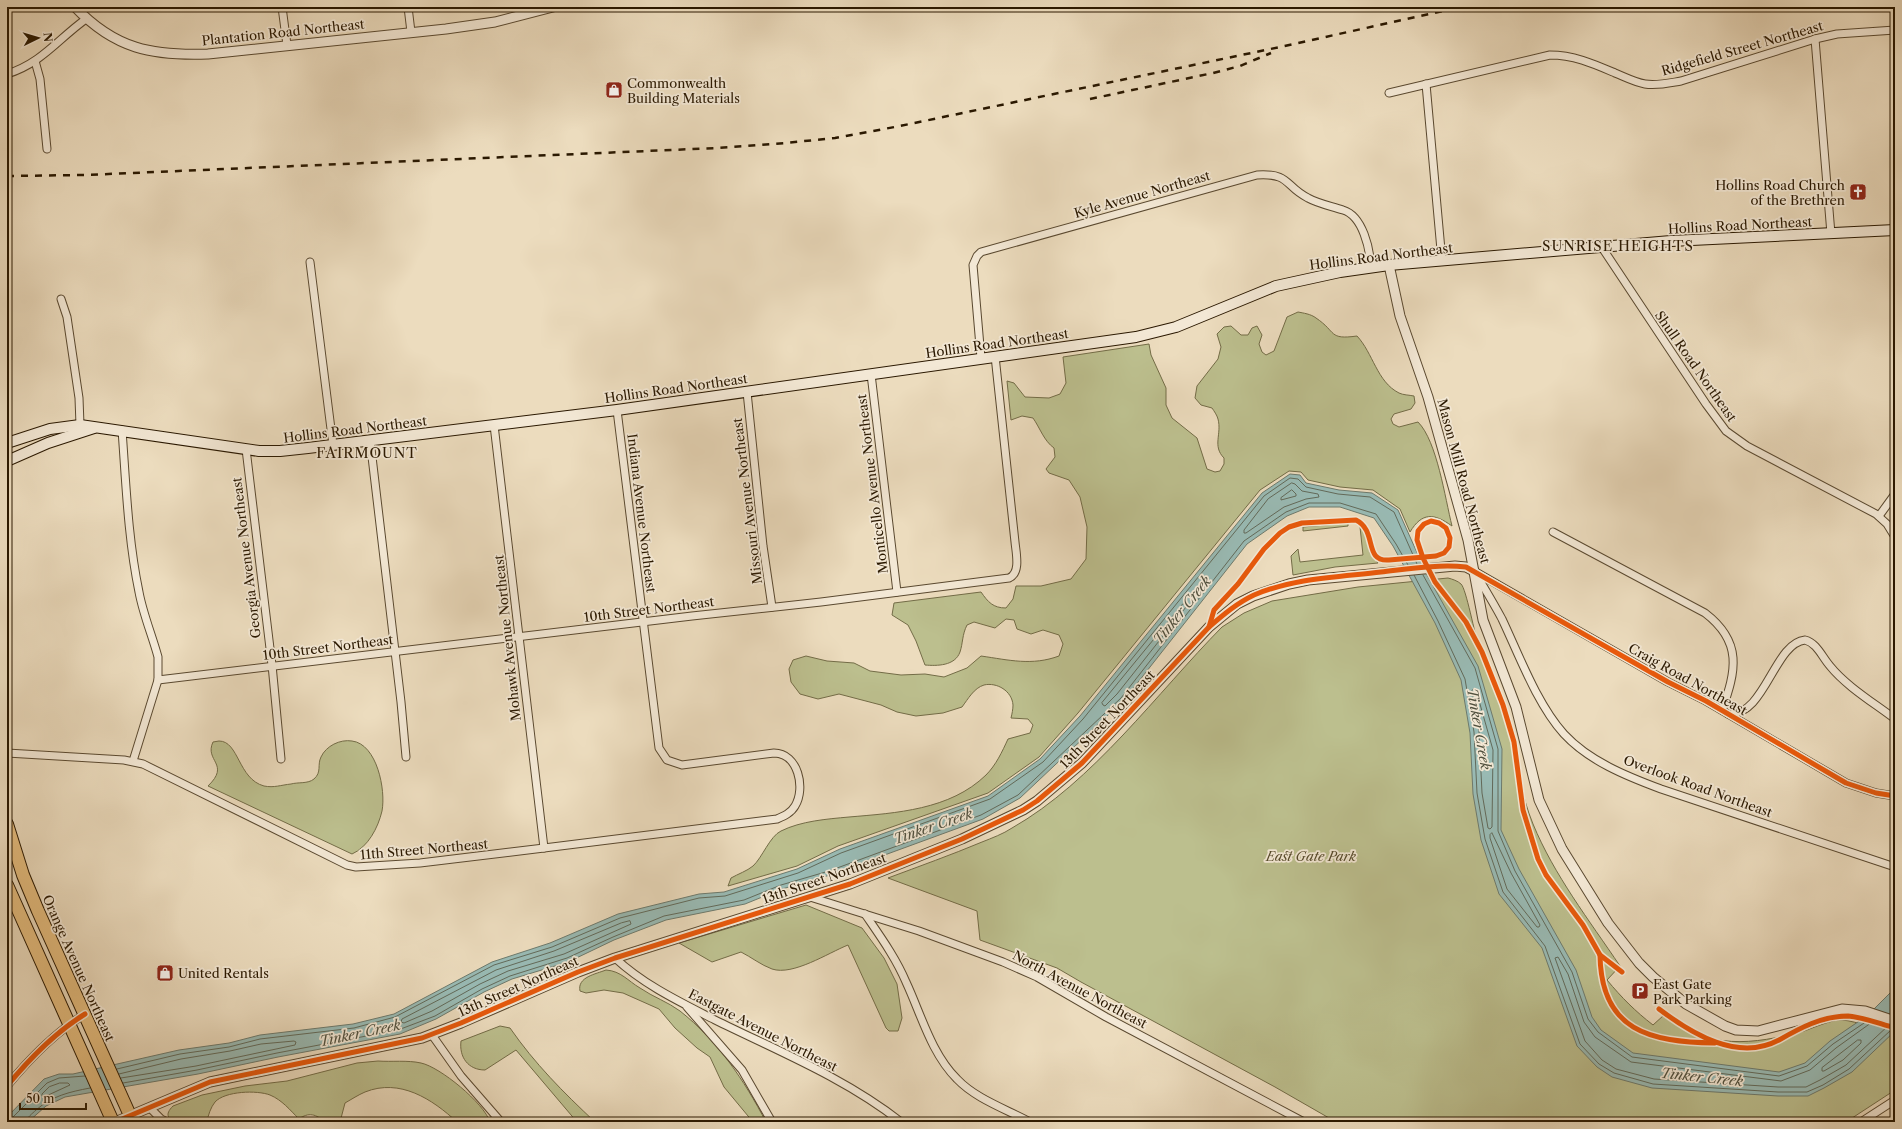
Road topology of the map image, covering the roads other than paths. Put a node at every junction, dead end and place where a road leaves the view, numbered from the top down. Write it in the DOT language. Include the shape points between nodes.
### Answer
graph roads {
  1 [pos="75,7"];
  2 [pos="282,7"];
  3 [pos="408,7"];
  4 [pos="553,7"];
  5 [pos="86,19"];
  6 [pos="1895,30"];
  7 [pos="411,32"];
  8 [pos="1815,39"];
  9 [pos="287,45"];
  10 [pos="35,61"];
  11 [pos="7,74"];
  12 [pos="1426,84"];
  13 [pos="1389,93"];
  14 [pos="47,149"];
  15 [pos="1895,230"];
  16 [pos="1830,234"];
  17 [pos="1601,246"];
  18 [pos="1442,261"];
  19 [pos="310,262"];
  20 [pos="1389,265"];
  21 [pos="1371,268"];
  22 [pos="61,299"];
  23 [pos="995,356"];
  24 [pos="982,358"];
  25 [pos="871,374"];
  26 [pos="747,392"];
  27 [pos="617,410"];
  28 [pos="80,425"];
  29 [pos="494,425"];
  30 [pos="96,428"];
  31 [pos="122,430"];
  32 [pos="370,440"];
  33 [pos="7,443"];
  34 [pos="333,445"];
  35 [pos="246,450"];
  36 [pos="7,461"];
  37 [pos="1895,494"];
  38 [pos="1879,516"];
  39 [pos="1553,532"];
  40 [pos="1895,537"];
  41 [pos="1474,571"];
  42 [pos="897,592"];
  43 [pos="772,607"];
  44 [pos="644,622"];
  45 [pos="520,637"];
  46 [pos="395,651"];
  47 [pos="272,665"];
  48 [pos="158,680"];
  49 [pos="1725,712"];
  50 [pos="1895,719"];
  51 [pos="7,753"];
  52 [pos="406,757"];
  53 [pos="281,759"];
  54 [pos="133,761"];
  55 [pos="1895,796"];
  56 [pos="791,811"];
  57 [pos="7,824"];
  58 [pos="544,848"];
  59 [pos="1895,867"];
  60 [pos="7,885"];
  61 [pos="810,897"];
  62 [pos="865,914"];
  63 [pos="615,958"];
  64 [pos="684,1004"];
  65 [pos="85,1014"];
  66 [pos="1895,1021"];
  67 [pos="69,1024"];
  68 [pos="432,1035"];
  69 [pos="7,1086"];
  70 [pos="1895,1100"];
  71 [pos="150,1108"];
  72 [pos="132,1119"];
  73 [pos="496,1119"];
  74 [pos="114,1122"];
  75 [pos="167,1122"];
  76 [pos="501,1122"];
  77 [pos="772,1122"];
  78 [pos="901,1122"];
  79 [pos="1030,1122"];
  80 [pos="1304,1122"];
  81 [pos="1862,1122"];
  1 -- 5 [label="street, Plantation Road Northeast"];
  2 -- 9 [label="street"];
  3 -- 7 [label="street"];
  4 -- 7 [label="street, Plantation Road Northeast" via="495,22"];
  5 -- 9 [label="street, Plantation Road Northeast" via="126,44 161,54 208,54"];
  5 -- 10 [label="street"];
  6 -- 8 [label="street, Ridgefield Street Northeast" via="1837,34"];
  7 -- 9 [label="street, Plantation Road Northeast"];
  8 -- 12 [label="street, Ridgefield Street Northeast" via="1682,81 1662,84 1643,84 1587,61 1561,55 1540,56"];
  8 -- 16 [label="street"];
  10 -- 11 [label="street"];
  10 -- 14 [label="street" via="40,79"];
  12 -- 13 [label="street, Ridgefield Street Northeast"];
  12 -- 18 [label="street"];
  15 -- 16 [label="main road, Hollins Road Northeast"];
  16 -- 17 [label="main road, Hollins Road Northeast"];
  17 -- 18 [label="main road, Hollins Road Northeast"];
  17 -- 38 [label="street, Shull Road Northeast" via="1726,431 1747,446"];
  18 -- 20 [label="main road, Hollins Road Northeast"];
  19 -- 34 [label="street"];
  20 -- 21 [label="main road, Hollins Road Northeast"];
  20 -- 41 [label="street, Mason Mill Road Northeast" via="1400,316 1442,444"];
  21 -- 23 [label="main road, Hollins Road Northeast" via="1304,278 1276,286 1159,332"];
  21 -- 24 [label="street, Kyle Avenue Northeast" via="1367,241 1350,214 1308,198 1276,175 1258,175 981,252 973,265"];
  22 -- 28 [label="street" via="67,317 79,398"];
  23 -- 24 [label="main road, Hollins Road Northeast"];
  23 -- 42 [label="street, 10th Street Northeast" via="1016,573 1009,578"];
  24 -- 25 [label="main road, Hollins Road Northeast"];
  25 -- 26 [label="main road, Hollins Road Northeast"];
  25 -- 42 [label="street, Monticello Avenue Northeast"];
  26 -- 27 [label="main road, Hollins Road Northeast"];
  26 -- 43 [label="street, Missouri Avenue Northeast"];
  27 -- 29 [label="main road, Hollins Road Northeast"];
  27 -- 44 [label="street, Indiana Avenue Northeast"];
  28 -- 30 [label="main road, Hollins Road Northeast"];
  28 -- 33 [label="main road, Hollins Road Northeast" via="50,429"];
  29 -- 32 [label="main road, Hollins Road Northeast"];
  29 -- 45 [label="street, Mohawk Avenue Northeast"];
  30 -- 31 [label="main road, Hollins Road Northeast"];
  30 -- 36 [label="main road, Hollins Road Northeast" via="48,443"];
  31 -- 35 [label="main road, Hollins Road Northeast"];
  31 -- 48 [label="street" via="136,573 142,605 158,657"];
  32 -- 34 [label="main road, Hollins Road Northeast"];
  32 -- 46 [label="street"];
  34 -- 35 [label="main road, Hollins Road Northeast" via="280,451"];
  35 -- 47 [label="street, Georgia Avenue Northeast"];
  37 -- 38 [label="street"];
  38 -- 40 [label="street, Shull Road Northeast"];
  39 -- 49 [label="street" via="1714,620 1728,639 1734,656 1733,675"];
  41 -- 49 [label="street, Craig Road Northeast"];
  41 -- 59 [label="street, Overlook Road Northeast" via="1555,722 1575,744 1598,760 1638,781"];
  41 -- 61 [label="street, 13th Street Northeast" via="1461,566 1391,571 1289,584 1253,596 1237,604 1210,627 1082,763 1037,801 1006,819 962,839 850,884"];
  41 -- 66 [label="street, Mason Mill Road Northeast" via="1483,620 1516,707 1544,815 1582,884 1608,923 1652,977 1686,1004 1714,1021 1736,1030 1769,1029 1842,1009 1865,1011"];
  42 -- 43 [label="street, 10th Street Northeast"];
  43 -- 44 [label="street, 10th Street Northeast"];
  44 -- 45 [label="street, 10th Street Northeast"];
  44 -- 56 [label="street, Indiana Avenue Northeast" via="656,738 667,760 682,766 774,754 785,755 794,764 799,781 798,799"];
  45 -- 46 [label="street, 10th Street Northeast"];
  45 -- 58 [label="street, Mohawk Avenue Northeast"];
  46 -- 47 [label="street, 10th Street Northeast"];
  46 -- 52 [label="street"];
  47 -- 48 [label="street, 10th Street Northeast"];
  47 -- 53 [label="street, Georgia Avenue Northeast"];
  48 -- 54 [label="street"];
  49 -- 50 [label="street" via="1741,712 1753,702 1787,651 1805,640 1814,644 1831,667 1845,680"];
  49 -- 55 [label="street, Craig Road Northeast" via="1846,783"];
  51 -- 54 [label="street, 11th Street Northeast"];
  54 -- 58 [label="street, 11th Street Northeast" via="356,868"];
  56 -- 58 [label="street, 11th Street Northeast" via="777,819"];
  57 -- 65 [label="highway, Orange Avenue Northeast" via="23,875"];
  60 -- 67 [label="highway"];
  61 -- 62 [label="street, North Avenue Northeast"];
  61 -- 63 [label="street, 13th Street Northeast"];
  62 -- 79 [label="street" via="906,980 925,1027 956,1079 972,1092"];
  62 -- 80 [label="street, North Avenue Northeast" via="919,931 1036,977"];
  63 -- 64 [label="street, Eastgate Avenue Northeast" via="642,981"];
  63 -- 68 [label="street, 13th Street Northeast"];
  64 -- 77 [label="street" via="742,1070"];
  64 -- 78 [label="street, Eastgate Avenue Northeast" via="846,1085"];
  65 -- 67 [label="street"];
  65 -- 72 [label="highway, Orange Avenue Northeast"];
  67 -- 69 [label="street" via="37,1052"];
  67 -- 74 [label="highway"];
  68 -- 71 [label="street, 13th Street Northeast" via="394,1045 224,1078 184,1092"];
  68 -- 73 [label="street"];
  70 -- 81 [label="street"];
  71 -- 72 [label="street, 13th Street Northeast"];
  71 -- 75 [label="street" via="161,1120"];
  72 -- 74 [label="street, 13th Street Northeast"];
  73 -- 76 [label="street"];
}
